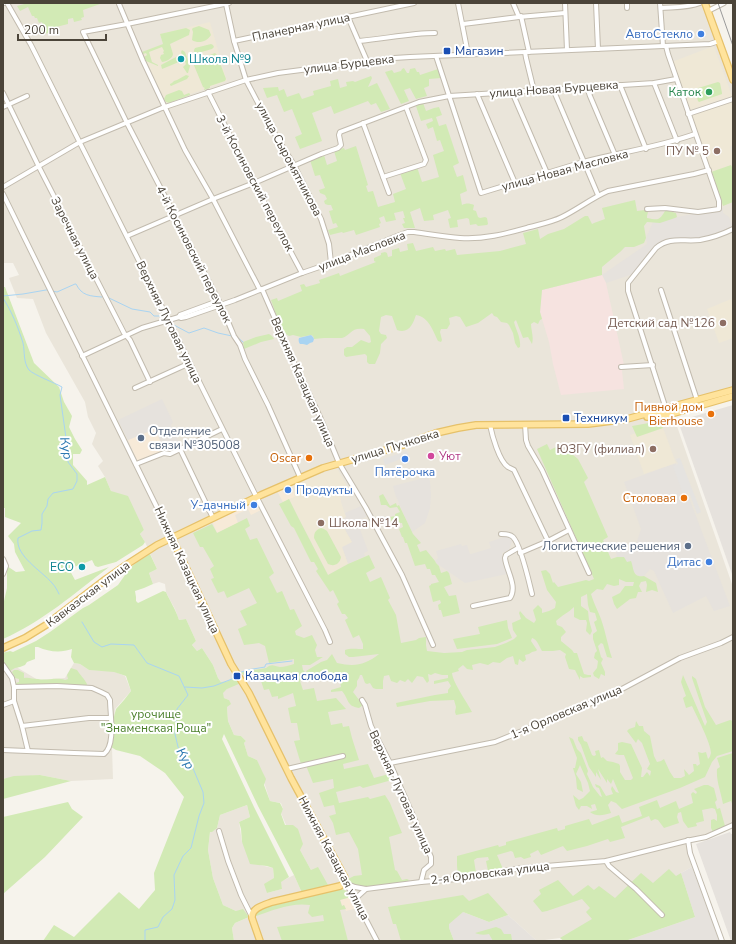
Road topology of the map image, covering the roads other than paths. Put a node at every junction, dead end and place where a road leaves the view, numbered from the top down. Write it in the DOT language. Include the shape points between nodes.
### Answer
graph roads {
  1 [pos="7,3"];
  2 [pos="227,3"];
  3 [pos="414,3"];
  4 [pos="458,3"];
  5 [pos="513,3"];
  6 [pos="565,3"];
  7 [pos="596,3"];
  8 [pos="700,3"];
  9 [pos="705,3"];
  10 [pos="724,3"];
  11 [pos="119,4"];
  12 [pos="660,5"];
  13 [pos="708,11"];
  14 [pos="565,13"];
  15 [pos="348,17"];
  16 [pos="520,17"];
  17 [pos="128,24"];
  18 [pos="462,24"];
  19 [pos="435,33"];
  20 [pos="234,41"];
  21 [pos="358,41"];
  22 [pos="719,41"];
  23 [pos="664,46"];
  24 [pos="598,49"];
  25 [pos="567,50"];
  26 [pos="527,52"];
  27 [pos="468,54"];
  28 [pos="436,56"];
  29 [pos="367,61"];
  30 [pos="676,79"];
  31 [pos="246,80"];
  32 [pos="733,80"];
  33 [pos="654,83"];
  34 [pos="620,85"];
  35 [pos="587,87"];
  36 [pos="553,89"];
  37 [pos="534,91"];
  38 [pos="208,92"];
  39 [pos="512,92"];
  40 [pos="3,93"];
  41 [pos="477,94"];
  42 [pos="27,96"];
  43 [pos="449,96"];
  44 [pos="733,99"];
  45 [pos="9,104"];
  46 [pos="3,107"];
  47 [pos="165,107"];
  48 [pos="406,107"];
  49 [pos="688,114"];
  50 [pos="127,122"];
  51 [pos="363,123"];
  52 [pos="696,134"];
  53 [pos="677,140"];
  54 [pos="80,142"];
  55 [pos="646,148"];
  56 [pos="615,155"];
  57 [pos="584,162"];
  58 [pos="294,165"];
  59 [pos="39,167"];
  60 [pos="709,170"];
  61 [pos="547,173"];
  62 [pos="383,177"];
  63 [pos="254,183"];
  64 [pos="515,183"];
  65 [pos="3,187"];
  66 [pos="389,193"];
  67 [pos="3,194"];
  68 [pos="598,195"];
  69 [pos="213,199"];
  70 [pos="647,210"];
  71 [pos="175,215"];
  72 [pos="733,230"];
  73 [pos="127,236"];
  74 [pos="331,263"];
  75 [pos="302,273"];
  76 [pos="261,290"];
  77 [pos="661,290"];
  78 [pos="218,301"];
  79 [pos="221,305"];
  80 [pos="179,317"];
  81 [pos="169,321"];
  82 [pos="126,335"];
  83 [pos="82,356"];
  84 [pos="190,363"];
  85 [pos="653,365"];
  86 [pos="621,366"];
  87 [pos="150,382"];
  88 [pos="135,388"];
  89 [pos="733,390"];
  90 [pos="714,395"];
  91 [pos="733,396"];
  92 [pos="697,400"];
  93 [pos="716,401"];
  94 [pos="664,411"];
  95 [pos="525,424"];
  96 [pos="490,425"];
  97 [pos="222,428"];
  98 [pos="180,449"];
  99 [pos="339,463"];
  100 [pos="136,464"];
  101 [pos="300,477"];
  102 [pos="256,498"];
  103 [pos="213,518"];
  104 [pos="569,530"];
  105 [pos="501,534"];
  106 [pos="172,538"];
  107 [pos="548,541"];
  108 [pos="518,548"];
  109 [pos="520,553"];
  110 [pos="3,559"];
  111 [pos="588,573"];
  112 [pos="3,574"];
  113 [pos="532,594"];
  114 [pos="473,606"];
  115 [pos="733,636"];
  116 [pos="330,642"];
  117 [pos="433,645"];
  118 [pos="3,648"];
  119 [pos="3,665"];
  120 [pos="14,687"];
  121 [pos="362,700"];
  122 [pos="14,701"];
  123 [pos="3,705"];
  124 [pos="110,718"];
  125 [pos="22,726"];
  126 [pos="3,750"];
  127 [pos="28,751"];
  128 [pos="343,756"];
  129 [pos="390,763"];
  130 [pos="287,769"];
  131 [pos="733,825"];
  132 [pos="219,832"];
  133 [pos="688,840"];
  134 [pos="606,861"];
  135 [pos="421,882"];
  136 [pos="345,883"];
  137 [pos="366,889"];
  138 [pos="356,899"];
  139 [pos="251,915"];
  140 [pos="662,915"];
  141 [pos="260,941"];
  142 [pos="377,941"];
  143 [pos="722,941"];
  1 -- 54 [label="street, Верхняя Луговая улица"];
  2 -- 17 [label="street"];
  2 -- 20 [label="street, улица Сыромятникова"];
  3 -- 15 [label="street, Планерная улица"];
  4 -- 18 [label="street"];
  5 -- 16 [label="street"];
  6 -- 14 [label="street"];
  7 -- 24 [label="street"];
  8 -- 12 [label="street" via="682,6"];
  9 -- 13 [label="main road"];
  10 -- 13 [label="street"];
  11 -- 17 [label="street, Верхняя Казацкая улица"];
  12 -- 23 [label="street"];
  13 -- 22 [label="main road"];
  14 -- 16 [label="street"];
  14 -- 25 [label="street"];
  15 -- 20 [label="street, Планерная улица"];
  15 -- 21 [label="street"];
  16 -- 18 [label="street"];
  16 -- 26 [label="street"];
  17 -- 47 [label="street, Верхняя Казацкая улица"];
  17 -- 50 [label="street, 4-й Косиновский переулок" via="83,32"];
  18 -- 27 [label="street"];
  19 -- 21 [label="street"];
  20 -- 31 [label="street, улица Сыромятникова"];
  21 -- 29 [label="street"];
  22 -- 23 [label="street, улица Бурцевка" via="710,44"];
  22 -- 32 [label="main road"];
  23 -- 24 [label="street, улица Бурцевка"];
  23 -- 30 [label="street"];
  24 -- 25 [label="street, улица Бурцевка"];
  25 -- 26 [label="street, улица Бурцевка"];
  26 -- 27 [label="street, улица Бурцевка"];
  26 -- 37 [label="street" via="526,58"];
  27 -- 28 [label="street, улица Бурцевка"];
  28 -- 29 [label="street, улица Бурцевка"];
  28 -- 43 [label="street"];
  29 -- 31 [label="street, улица Бурцевка"];
  30 -- 33 [label="street, улица Новая Бурцевка"];
  30 -- 49 [label="street"];
  31 -- 38 [label="street, улица Бурцевка"];
  31 -- 58 [label="street, улица Сыромятникова"];
  33 -- 34 [label="street, улица Новая Бурцевка"];
  33 -- 53 [label="street"];
  34 -- 35 [label="street, улица Новая Бурцевка"];
  34 -- 55 [label="street"];
  35 -- 36 [label="street, улица Новая Бурцевка"];
  35 -- 56 [label="street"];
  36 -- 37 [label="street, улица Новая Бурцевка"];
  36 -- 57 [label="street"];
  37 -- 39 [label="street, улица Новая Бурцевка"];
  38 -- 47 [label="street, улица Бурцевка"];
  38 -- 63 [label="street, 3-й Косиновский переулок"];
  39 -- 41 [label="street, улица Новая Бурцевка"];
  39 -- 61 [label="street"];
  40 -- 45 [label="street, Заречная улица"];
  41 -- 43 [label="street, улица Новая Бурцевка"];
  41 -- 64 [label="street"];
  42 -- 45 [label="street"];
  43 -- 48 [label="street, улица Новая Бурцевка"];
  43 -- 64 [label="street, улица Новая Масловка" via="481,193"];
  44 -- 49 [label="street"];
  45 -- 46 [label="street"];
  45 -- 59 [label="street, Заречная улица"];
  47 -- 50 [label="street, улица Бурцевка"];
  47 -- 69 [label="street, Верхняя Казацкая улица" via="185,150"];
  48 -- 51 [label="street, улица Новая Бурцевка"];
  48 -- 62 [label="street" via="426,160 424,164"];
  49 -- 52 [label="street"];
  50 -- 54 [label="street, улица Бурцевка"];
  50 -- 71 [label="street, 4-й Косиновский переулок"];
  51 -- 58 [label="street, улица Новая Бурцевка" via="340,132 341,145 338,148"];
  51 -- 62 [label="street"];
  52 -- 53 [label="street, улица Новая Масловка"];
  52 -- 60 [label="street"];
  53 -- 55 [label="street, улица Новая Масловка"];
  54 -- 59 [label="street, улица Бурцевка"];
  54 -- 73 [label="street, Верхняя Луговая улица"];
  55 -- 56 [label="street, улица Новая Масловка"];
  56 -- 57 [label="street, улица Новая Масловка"];
  57 -- 61 [label="street, улица Новая Масловка"];
  57 -- 68 [label="street"];
  58 -- 63 [label="street"];
  58 -- 74 [label="street, улица Сыромятникова" via="321,219 329,244"];
  59 -- 65 [label="street, улица Бурцевка"];
  59 -- 82 [label="street, Заречная улица"];
  60 -- 68 [label="street, улица Масловка" via="608,190"];
  60 -- 70 [label="street" via="719,210"];
  61 -- 64 [label="street, улица Новая Масловка"];
  62 -- 66 [label="street"];
  63 -- 69 [label="street"];
  63 -- 75 [label="street, 3-й Косиновский переулок"];
  67 -- 83 [label="street, Нижняя Казацкая улица"];
  68 -- 74 [label="street, улица Масловка" via="562,217 508,233 461,238 408,232"];
  69 -- 71 [label="street"];
  69 -- 76 [label="street, Верхняя Казацкая улица"];
  71 -- 73 [label="street"];
  71 -- 78 [label="street, 4-й Косиновский переулок"];
  72 -- 85 [label="street" via="705,239 674,240 661,244 629,280 628,291"];
  73 -- 81 [label="street, Верхняя Луговая улица"];
  74 -- 75 [label="street, улица Масловка"];
  75 -- 76 [label="street, улица Масловка"];
  76 -- 79 [label="street, улица Масловка"];
  76 -- 99 [label="street, Верхняя Казацкая улица"];
  77 -- 92 [label="street"];
  78 -- 79 [label="street, 4-й Косиновский переулок"];
  78 -- 80 [label="street, улица Масловка"];
  79 -- 80 [label="street, улица Масловка"];
  79 -- 101 [label="street, 4-й Косиновский переулок"];
  80 -- 81 [label="street, улица Масловка"];
  81 -- 82 [label="street, улица Масловка"];
  81 -- 84 [label="street, Верхняя Луговая улица"];
  82 -- 83 [label="street, улица Масловка"];
  82 -- 87 [label="street, Заречная улица"];
  83 -- 100 [label="street, Нижняя Казацкая улица"];
  84 -- 87 [label="street"];
  84 -- 97 [label="street, Верхняя Луговая улица"];
  85 -- 86 [label="street"];
  85 -- 94 [label="street"];
  87 -- 88 [label="street"];
  89 -- 90 [label="main road, улица Пучковка"];
  90 -- 92 [label="main road, улица Пучковка"];
  90 -- 93 [label="main road"];
  91 -- 93 [label="main road, улица Пучковка"];
  92 -- 94 [label="main road, улица Пучковка"];
  93 -- 94 [label="main road, улица Пучковка" via="671,414"];
  94 -- 95 [label="main road, улица Пучковка" via="588,424"];
  95 -- 96 [label="main road, улица Пучковка"];
  95 -- 104 [label="street" via="528,446 542,470"];
  96 -- 99 [label="main road, улица Пучковка" via="445,431"];
  96 -- 107 [label="street" via="504,463 514,470"];
  97 -- 98 [label="street"];
  97 -- 102 [label="street, Верхняя Луговая улица"];
  98 -- 100 [label="street"];
  98 -- 103 [label="street"];
  99 -- 101 [label="main road, улица Пучковка"];
  99 -- 117 [label="street, Верхняя Казацкая улица" via="402,575"];
  100 -- 106 [label="street, Нижняя Казацкая улица"];
  101 -- 102 [label="main road, улица Пучковка"];
  102 -- 103 [label="main road, улица Пучковка"];
  102 -- 116 [label="street, Верхняя Луговая улица"];
  103 -- 106 [label="main road, улица Пучковка"];
  104 -- 107 [label="street"];
  104 -- 111 [label="street"];
  105 -- 108 [label="street" via="512,536"];
  106 -- 118 [label="main road, Кавказская улица" via="126,565 46,625"];
  106 -- 130 [label="main road, Нижняя Казацкая улица" via="231,664 250,693"];
  107 -- 109 [label="street"];
  108 -- 109 [label="street"];
  108 -- 114 [label="street" via="505,558 512,583 512,597"];
  109 -- 113 [label="street"];
  110 -- 112 [label="street" via="6,566"];
  115 -- 129 [label="street, 1-я Орловская улица" via="680,658 607,696 495,742"];
  119 -- 120 [label="street" via="12,678"];
  120 -- 122 [label="street"];
  120 -- 124 [label="street" via="92,688 107,695 110,700"];
  121 -- 129 [label="street, Верхняя Луговая улица" via="371,726"];
  122 -- 123 [label="street"];
  122 -- 125 [label="street"];
  124 -- 125 [label="street"];
  124 -- 127 [label="street" via="112,736 104,754"];
  125 -- 127 [label="street"];
  126 -- 127 [label="street"];
  128 -- 130 [label="street"];
  129 -- 135 [label="street, Верхняя Луговая улица" via="431,857 431,864 424,870"];
  130 -- 136 [label="main road, Нижняя Казацкая улица" via="343,872"];
  131 -- 133 [label="street, 2-я Орловская улица" via="706,837"];
  132 -- 139 [label="street" via="241,896"];
  133 -- 134 [label="street, 2-я Орловская улица"];
  133 -- 143 [label="street" via="690,853"];
  134 -- 135 [label="street, 2-я Орловская улица" via="522,868"];
  134 -- 140 [label="street"];
  135 -- 137 [label="street, 2-я Орловская улица"];
  136 -- 137 [label="street, 2-я Орловская улица"];
  136 -- 138 [label="street, Нижняя Казацкая улица"];
  136 -- 139 [label="main road" via="272,902 255,910"];
  137 -- 138 [label="street"];
  138 -- 142 [label="street, Нижняя Казацкая улица"];
  139 -- 141 [label="main road"];
}
